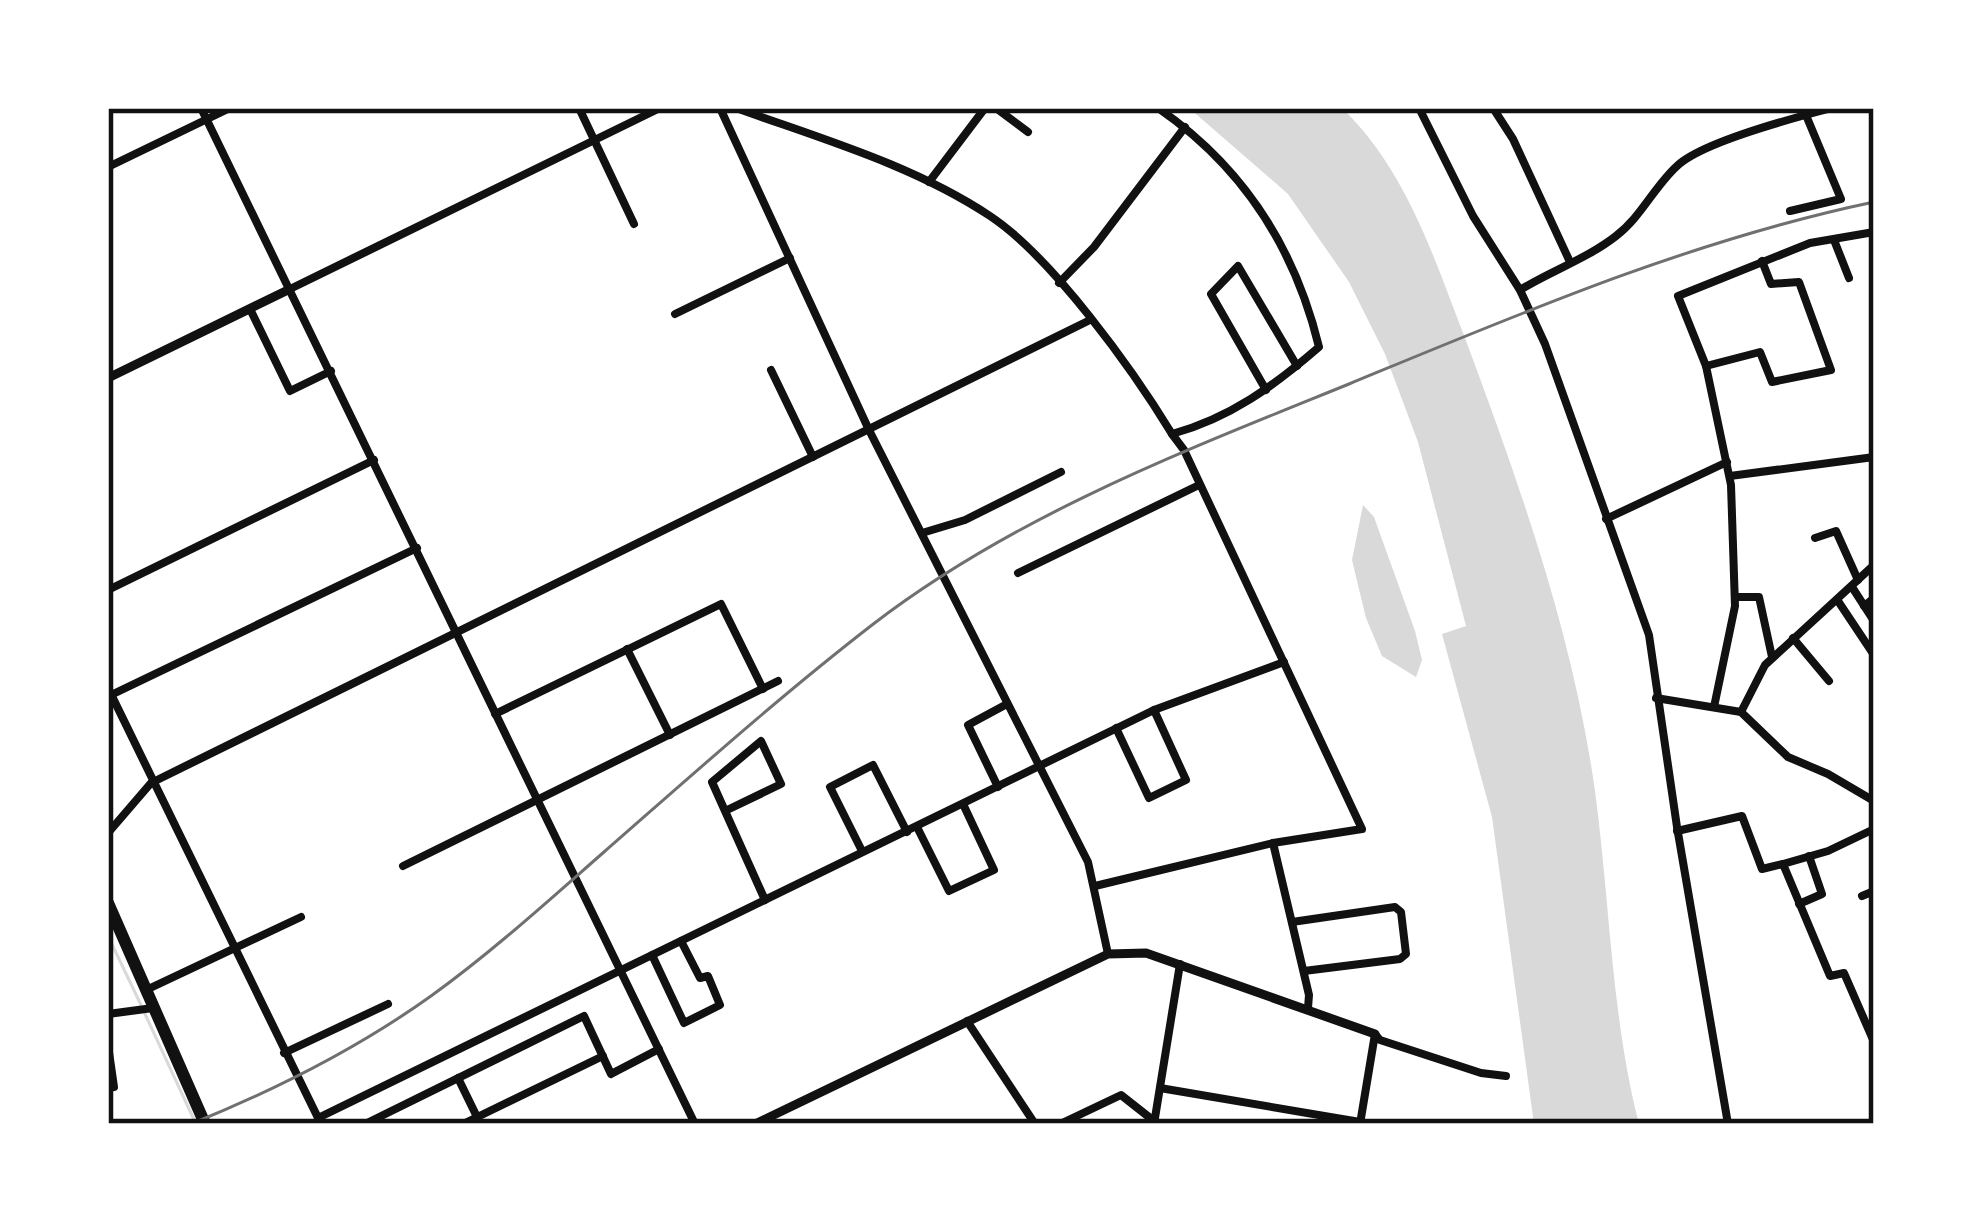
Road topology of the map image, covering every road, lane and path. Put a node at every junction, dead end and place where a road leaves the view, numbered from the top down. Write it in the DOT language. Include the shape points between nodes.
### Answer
graph roads {
  1 [pos="201,108"];
  2 [pos="230,108"];
  3 [pos="579,108"];
  4 [pos="660,108"];
  5 [pos="720,108"];
  6 [pos="736,108"];
  7 [pos="985,108"];
  8 [pos="996,108"];
  9 [pos="1158,108"];
  10 [pos="1419,108"];
  11 [pos="1493,108"];
  12 [pos="1832,108"];
  13 [pos="1804,111"];
  14 [pos="207,119"];
  15 [pos="1185,127"];
  16 [pos="1028,132"];
  17 [pos="595,141"];
  18 [pos="108,167"];
  19 [pos="929,182"];
  20 [pos="1790,211"];
  21 [pos="634,224"];
  22 [pos="1874,232"];
  23 [pos="1834,239"];
  24 [pos="790,258"];
  25 [pos="1762,261"];
  26 [pos="1570,262"];
  27 [pos="1849,278"];
  28 [pos="1059,283"];
  29 [pos="290,290"];
  30 [pos="1520,290"];
  31 [pos="250,309"];
  32 [pos="675,314"];
  33 [pos="1090,320"];
  34 [pos="1297,366"];
  35 [pos="1706,366"];
  36 [pos="771,370"];
  37 [pos="331,371"];
  38 [pos="108,378"];
  39 [pos="1266,390"];
  40 [pos="869,430"];
  41 [pos="1172,434"];
  42 [pos="813,457"];
  43 [pos="1874,457"];
  44 [pos="374,460"];
  45 [pos="1727,462"];
  46 [pos="1061,472"];
  47 [pos="1730,476"];
  48 [pos="1198,485"];
  49 [pos="1606,519"];
  50 [pos="922,533"];
  51 [pos="1815,538"];
  52 [pos="417,548"];
  53 [pos="1874,565"];
  54 [pos="1018,573"];
  55 [pos="1855,584"];
  56 [pos="108,590"];
  57 [pos="1735,598"];
  58 [pos="1874,598"];
  59 [pos="1838,602"];
  60 [pos="1864,606"];
  61 [pos="1874,621"];
  62 [pos="454,632"];
  63 [pos="1793,638"];
  64 [pos="627,650"];
  65 [pos="1874,655"];
  66 [pos="1773,658"];
  67 [pos="1284,662"];
  68 [pos="778,681"];
  69 [pos="1829,681"];
  70 [pos="763,689"];
  71 [pos="110,691"];
  72 [pos="1656,698"];
  73 [pos="1007,704"];
  74 [pos="1714,707"];
  75 [pos="1154,710"];
  76 [pos="1741,712"];
  77 [pos="495,714"];
  78 [pos="1116,728"];
  79 [pos="670,735"];
  80 [pos="1038,767"];
  81 [pos="151,783"];
  82 [pos="998,787"];
  83 [pos="538,800"];
  84 [pos="1874,802"];
  85 [pos="964,804"];
  86 [pos="725,811"];
  87 [pos="917,827"];
  88 [pos="1874,829"];
  89 [pos="1678,831"];
  90 [pos="907,832"];
  91 [pos="108,833"];
  92 [pos="1273,843"];
  93 [pos="862,851"];
  94 [pos="1809,856"];
  95 [pos="1783,864"];
  96 [pos="403,866"];
  97 [pos="1095,886"];
  98 [pos="1874,891"];
  99 [pos="1862,896"];
  100 [pos="765,900"];
  101 [pos="108,903"];
  102 [pos="1799,904"];
  103 [pos="301,917"];
  104 [pos="1292,922"];
  105 [pos="680,941"];
  106 [pos="233,949"];
  107 [pos="652,955"];
  108 [pos="1108,955"];
  109 [pos="1180,964"];
  110 [pos="621,970"];
  111 [pos="1304,971"];
  112 [pos="146,990"];
  113 [pos="388,1004"];
  114 [pos="154,1008"];
  115 [pos="1308,1008"];
  116 [pos="108,1014"];
  117 [pos="967,1020"];
  118 [pos="1375,1034"];
  119 [pos="1874,1042"];
  120 [pos="108,1045"];
  121 [pos="659,1049"];
  122 [pos="284,1053"];
  123 [pos="603,1055"];
  124 [pos="1506,1076"];
  125 [pos="458,1078"];
  126 [pos="108,1088"];
  127 [pos="1160,1088"];
  128 [pos="478,1117"];
  129 [pos="319,1121"];
  130 [pos="1154,1123"];
  131 [pos="1360,1123"];
  132 [pos="205,1124"];
  133 [pos="365,1124"];
  134 [pos="464,1124"];
  135 [pos="695,1124"];
  136 [pos="755,1124"];
  137 [pos="1035,1124"];
  138 [pos="1060,1124"];
  139 [pos="1727,1124"];
  1 -- 14 [label="street"];
  2 -- 14 [label="street"];
  3 -- 17 [label="street"];
  4 -- 17 [label="street"];
  5 -- 24 [label="street"];
  6 -- 19 [label="street"];
  7 -- 19 [label="street"];
  8 -- 16 [label="street"];
  9 -- 15 [label="street"];
  10 -- 30 [label="street"];
  11 -- 26 [label="street"];
  12 -- 13 [label="street"];
  13 -- 20 [label="street" via="1841,199"];
  13 -- 26 [label="street" via="1677,166 1629,226"];
  14 -- 18 [label="street"];
  14 -- 29 [label="street"];
  15 -- 28 [label="street"];
  15 -- 34 [label="street" via="1232,170 1285,251 1319,347"];
  17 -- 21 [label="street"];
  17 -- 29 [label="street"];
  19 -- 28 [label="street" via="993,218"];
  22 -- 23 [label="street"];
  23 -- 25 [label="street"];
  23 -- 27 [label="street"];
  24 -- 32 [label="street"];
  24 -- 40 [label="street"];
  25 -- 35 [label="street" via="1678,296"];
  25 -- 35 [label="street" via="1771,284 1799,281 1831,370 1772,382 1760,352"];
  26 -- 30 [label="street"];
  28 -- 33 [label="street"];
  29 -- 31 [label="street"];
  29 -- 37 [label="street"];
  30 -- 49 [label="street"];
  31 -- 37 [label="street" via="290,391"];
  31 -- 38 [label="street"];
  33 -- 40 [label="street"];
  33 -- 41 [label="street"];
  34 -- 39 [label="street"];
  34 -- 39 [label="street" via="1238,266 1211,294"];
  35 -- 45 [label="street"];
  36 -- 42 [label="street"];
  37 -- 44 [label="street"];
  39 -- 41 [label="street" via="1209,424"];
  40 -- 42 [label="street"];
  40 -- 50 [label="street"];
  41 -- 48 [label="street"];
  42 -- 62 [label="street"];
  43 -- 47 [label="street"];
  44 -- 52 [label="street"];
  44 -- 56 [label="street"];
  45 -- 47 [label="street"];
  45 -- 49 [label="street"];
  46 -- 50 [label="street"];
  47 -- 57 [label="street"];
  48 -- 54 [label="street"];
  48 -- 67 [label="street"];
  49 -- 72 [label="street" via="1649,635"];
  50 -- 73 [label="street"];
  51 -- 55 [label="street" via="1836,531"];
  52 -- 62 [label="street"];
  52 -- 71 [label="street"];
  53 -- 55 [label="street"];
  55 -- 59 [label="street"];
  55 -- 60 [label="street"];
  57 -- 66 [label="street" via="1760,596"];
  57 -- 74 [label="street"];
  58 -- 60 [label="street"];
  59 -- 63 [label="street"];
  59 -- 65 [label="street"];
  60 -- 61 [label="street"];
  62 -- 77 [label="street"];
  62 -- 81 [label="street"];
  63 -- 66 [label="street"];
  63 -- 69 [label="street"];
  64 -- 70 [label="street" via="721,604"];
  64 -- 77 [label="street"];
  64 -- 79 [label="street"];
  66 -- 76 [label="street"];
  67 -- 75 [label="street"];
  67 -- 92 [label="street" via="1362,829"];
  68 -- 70 [label="street"];
  70 -- 79 [label="street"];
  71 -- 81 [label="street"];
  72 -- 74 [label="street"];
  72 -- 89 [label="street"];
  73 -- 80 [label="street"];
  73 -- 82 [label="street" via="968,724"];
  74 -- 76 [label="street"];
  75 -- 78 [label="street"];
  75 -- 78 [label="street" via="1186,779 1149,798"];
  76 -- 84 [label="street" via="1788,757"];
  77 -- 83 [label="street"];
  78 -- 80 [label="street"];
  79 -- 83 [label="street"];
  80 -- 82 [label="street"];
  80 -- 97 [label="street"];
  81 -- 91 [label="street"];
  81 -- 106 [label="street"];
  82 -- 85 [label="street"];
  83 -- 96 [label="street"];
  83 -- 110 [label="street"];
  85 -- 87 [label="street"];
  85 -- 87 [label="street" via="994,870 950,891"];
  86 -- 86 [label="street" via="782,784 761,740 712,782"];
  86 -- 100 [label="street"];
  87 -- 90 [label="street"];
  88 -- 94 [label="street"];
  89 -- 95 [label="street" via="1742,816 1762,869"];
  89 -- 139 [label="street"];
  90 -- 93 [label="street"];
  90 -- 93 [label="street" via="873,765 830,787"];
  92 -- 97 [label="street"];
  92 -- 104 [label="street"];
  93 -- 100 [label="street"];
  94 -- 95 [label="street"];
  94 -- 102 [label="street" via="1822,894"];
  95 -- 102 [label="street"];
  97 -- 108 [label="street"];
  98 -- 99 [label="street"];
  100 -- 105 [label="street"];
  101 -- 112 [label="highway"];
  102 -- 119 [label="street" via="1830,976 1844,973"];
  103 -- 106 [label="street"];
  104 -- 111 [label="street"];
  104 -- 111 [label="street" via="1401,912 1400,959"];
  105 -- 107 [label="street"];
  105 -- 107 [label="street" via="720,1005 684,1023"];
  106 -- 112 [label="street"];
  106 -- 122 [label="street"];
  107 -- 110 [label="street"];
  108 -- 109 [label="street" via="1146,953"];
  108 -- 117 [label="street"];
  109 -- 115 [label="street"];
  109 -- 127 [label="street"];
  110 -- 121 [label="street"];
  110 -- 129 [label="street"];
  111 -- 115 [label="street"];
  112 -- 114 [label="highway"];
  113 -- 122 [label="street"];
  114 -- 116 [label="street"];
  114 -- 132 [label="highway"];
  115 -- 118 [label="street"];
  117 -- 136 [label="street"];
  117 -- 137 [label="street"];
  118 -- 124 [label="street"];
  118 -- 131 [label="street"];
  120 -- 126 [label="street"];
  121 -- 123 [label="street" via="611,1074"];
  121 -- 135 [label="street"];
  122 -- 129 [label="street"];
  123 -- 125 [label="street" via="584,1016"];
  123 -- 128 [label="street"];
  125 -- 128 [label="street"];
  125 -- 133 [label="street"];
  127 -- 130 [label="street"];
  127 -- 131 [label="street"];
  128 -- 134 [label="street"];
  130 -- 138 [label="street" via="1121,1095"];
}
